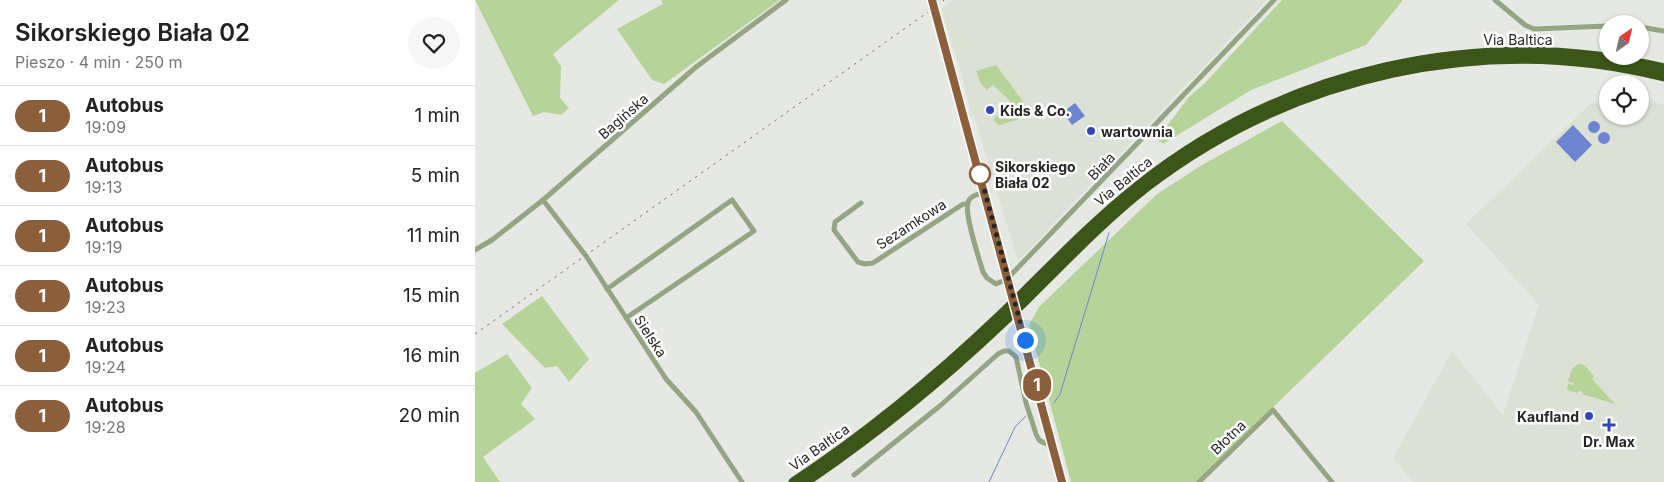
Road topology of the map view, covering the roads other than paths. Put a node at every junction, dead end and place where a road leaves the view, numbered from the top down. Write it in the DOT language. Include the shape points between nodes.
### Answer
graph roads {
  1 [pos="786,0"];
  2 [pos="933,0"];
  3 [pos="1273,0"];
  4 [pos="1495,0"];
  5 [pos="1599,26"];
  6 [pos="1649,28"];
  7 [pos="1664,31"];
  8 [pos="1664,68"];
  9 [pos="1664,77"];
  10 [pos="985,192"];
  11 [pos="543,200"];
  12 [pos="861,203"];
  13 [pos="967,204"];
  14 [pos="475,250"];
  15 [pos="607,289"];
  16 [pos="626,318"];
  17 [pos="1053,446"];
  18 [pos="855,475"];
  19 [pos="742,482"];
  20 [pos="793,482"];
  21 [pos="806,482"];
  22 [pos="1063,482"];
  23 [pos="1199,482"];
  24 [pos="1332,482"];
  1 -- 11 [label="street, Bagińska" via="697,67"];
  2 -- 10 [label="street"];
  3 -- 13 [label="street, Biała" via="1119,164 1001,283 991,282 983,272"];
  4 -- 5 [label="street" via="1534,29"];
  6 -- 7 [label="street"];
  8 -- 20 [label="highway, Via Baltica" via="1571,53 1518,51 1454,55 1359,73 1257,111 1191,148 1138,185 923,385"];
  9 -- 21 [label="highway, Via Baltica" via="1624,67 1575,61 1465,61 1402,70 1363,80 1266,115 1201,150 1147,188 936,384"];
  10 -- 13 [label="street" via="975,195"];
  10 -- 17 [label="street, bridge"];
  11 -- 14 [label="street, Bagińska"];
  11 -- 15 [label="street, Sielska"];
  12 -- 13 [label="street, Sezamkowa" via="835,222 834,230 858,262 865,264 873,263"];
  15 -- 16 [label="street, Sielska"];
  15 -- 16 [label="street" via="732,200 754,231"];
  16 -- 19 [label="street, Sielska" via="666,379 696,412"];
  17 -- 18 [label="street" via="1039,440 1026,403 1016,357 1009,351 1003,351"];
  17 -- 22 [label="street"];
  23 -- 24 [label="street, Błotna" via="1273,410"];
}
